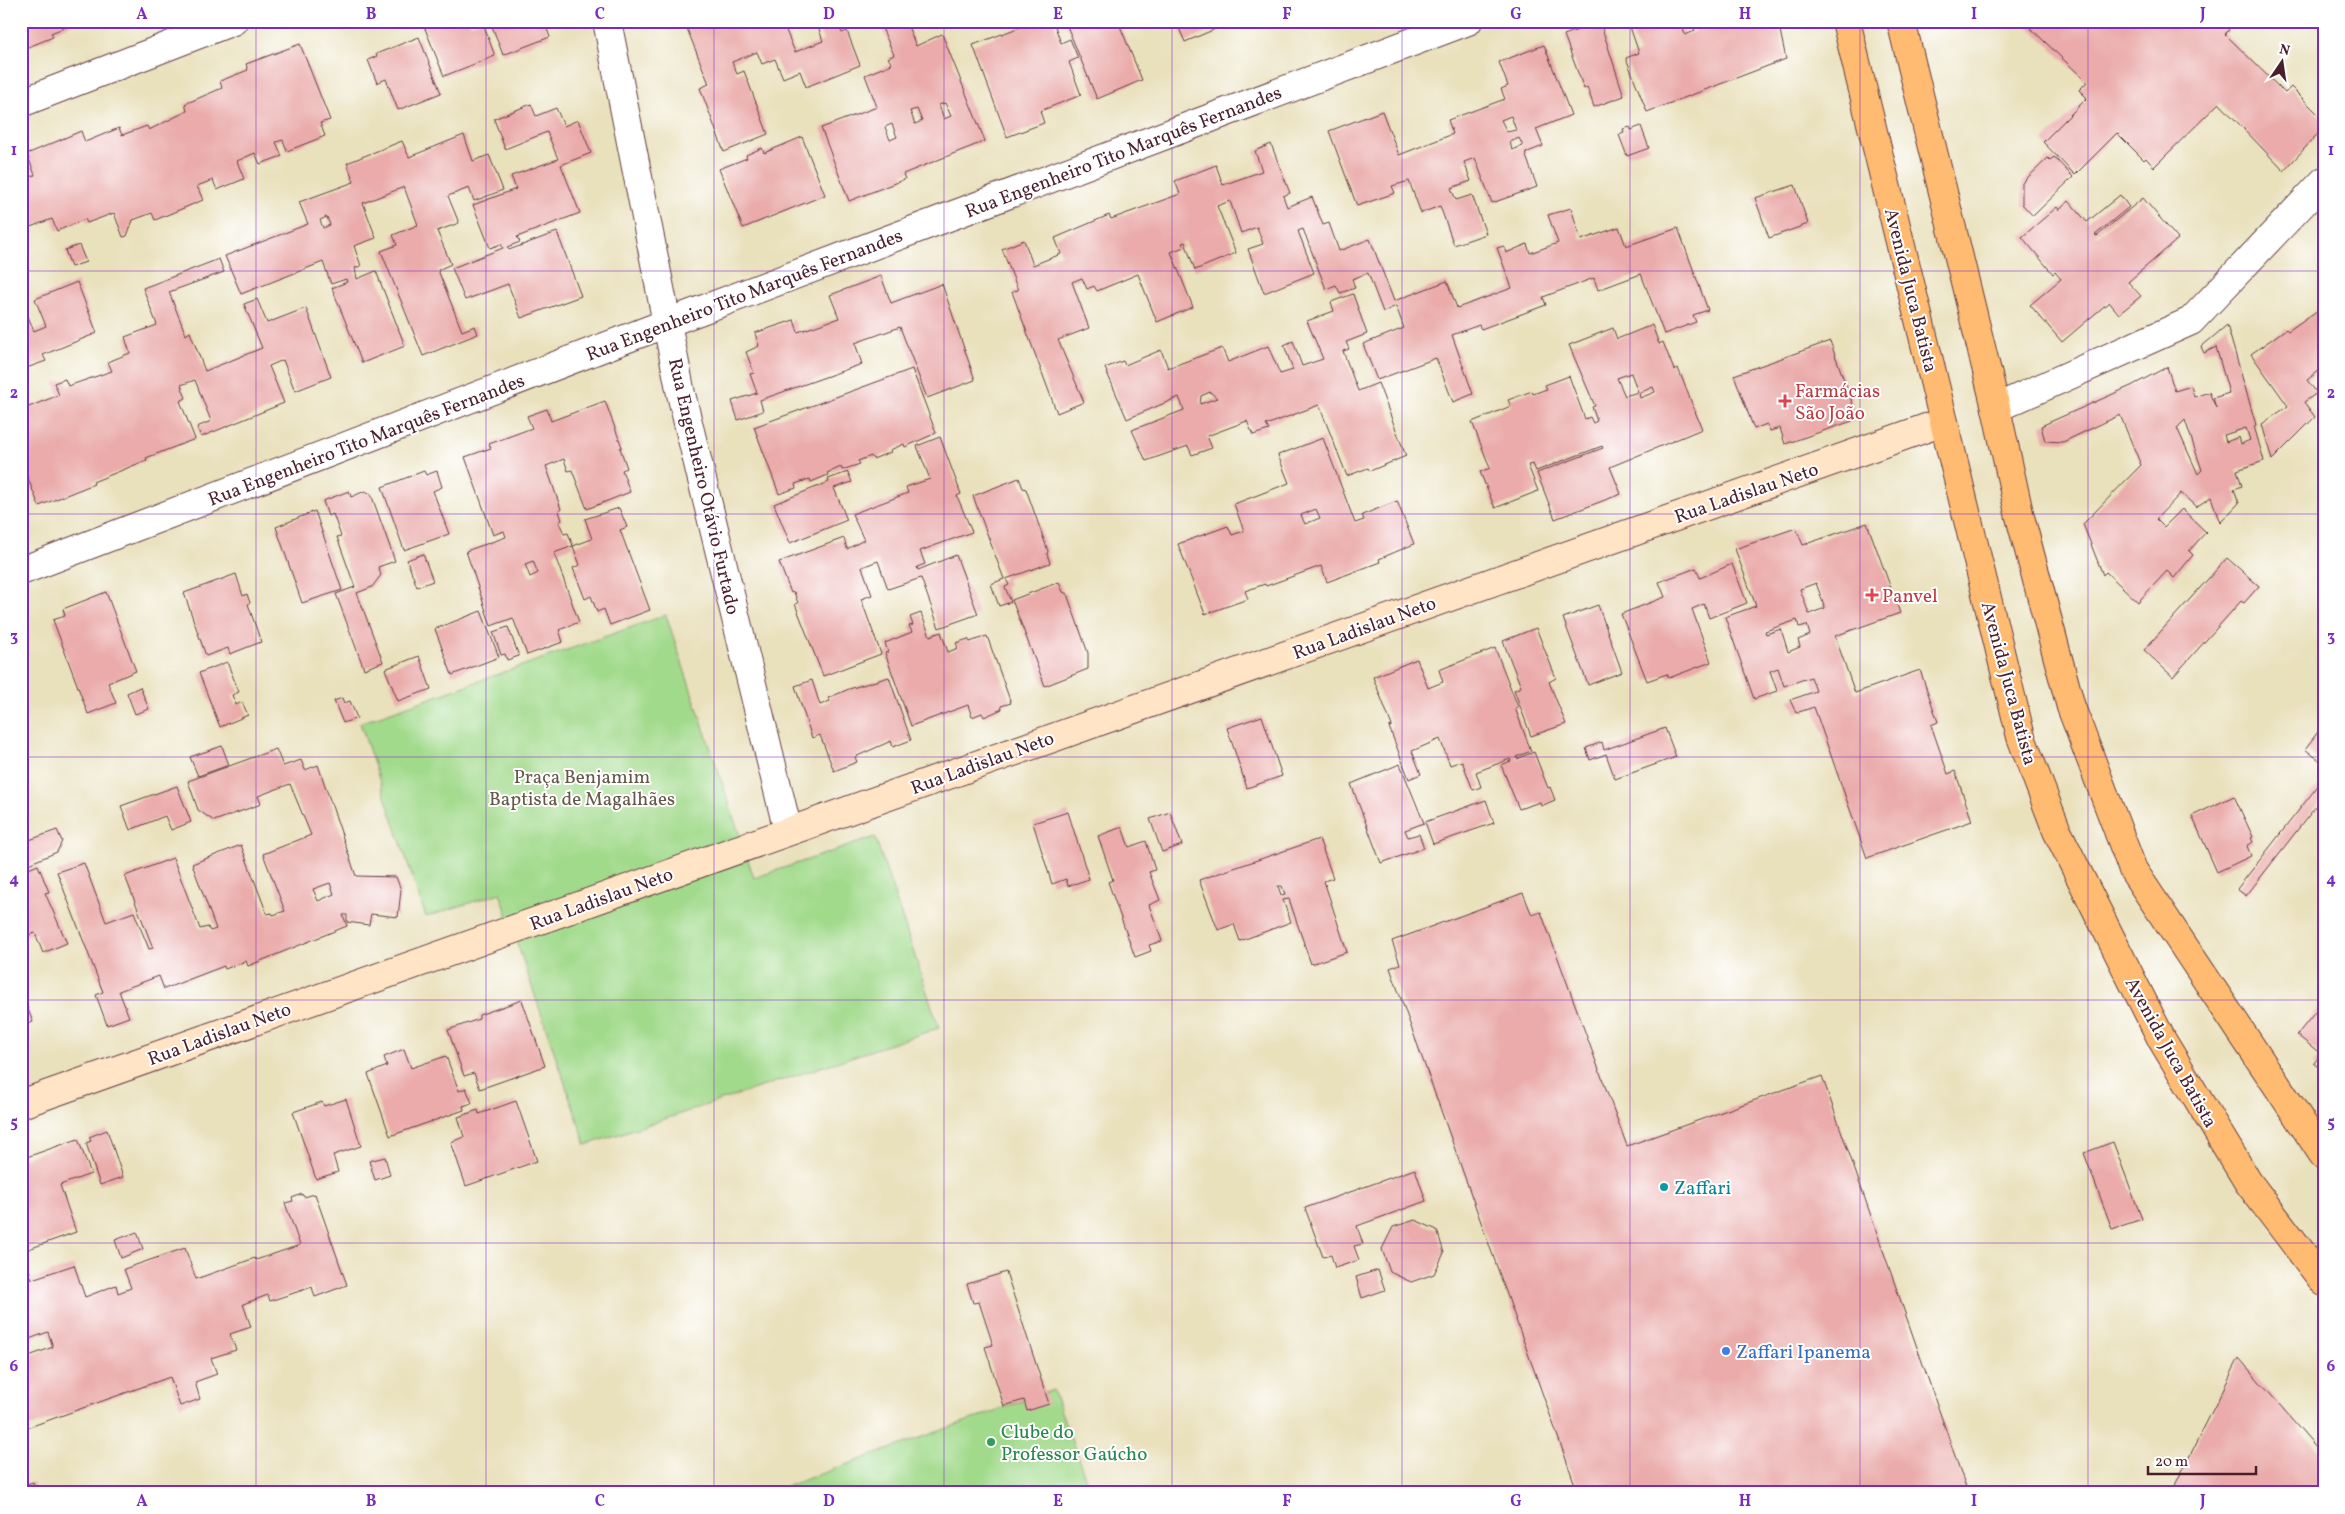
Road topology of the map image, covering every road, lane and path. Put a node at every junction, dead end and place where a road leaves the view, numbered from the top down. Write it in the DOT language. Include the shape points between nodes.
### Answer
graph roads {
  1 [pos="233,21"];
  2 [pos="607,21"];
  3 [pos="1468,21"];
  4 [pos="1846,21"];
  5 [pos="1901,21"];
  6 [pos="21,103"];
  7 [pos="2324,181"];
  8 [pos="668,323"];
  9 [pos="1996,408"];
  10 [pos="1943,422"];
  11 [pos="21,571"];
  12 [pos="788,831"];
  13 [pos="21,1104"];
  14 [pos="2324,1156"];
  15 [pos="2324,1282"];
  1 -- 6 [label="street"];
  2 -- 8 [label="street, Rua Engenheiro Otávio Furtado"];
  3 -- 8 [label="street, Rua Engenheiro Tito Marquês Fernandes"];
  4 -- 10 [label="main road, Avenida Juca Batista"];
  5 -- 9 [label="main road"];
  7 -- 9 [label="street" via="2191,321"];
  8 -- 11 [label="street, Rua Engenheiro Tito Marquês Fernandes"];
  8 -- 12 [label="street, Rua Engenheiro Otávio Furtado" via="681,394"];
  9 -- 14 [label="main road" via="2019,513 2072,707 2133,870"];
  10 -- 12 [label="street, Rua Ladislau Neto"];
  10 -- 15 [label="main road, Avenida Juca Batista" via="2021,737 2056,832 2162,1040 2248,1182"];
  12 -- 13 [label="street, Rua Ladislau Neto"];
}
